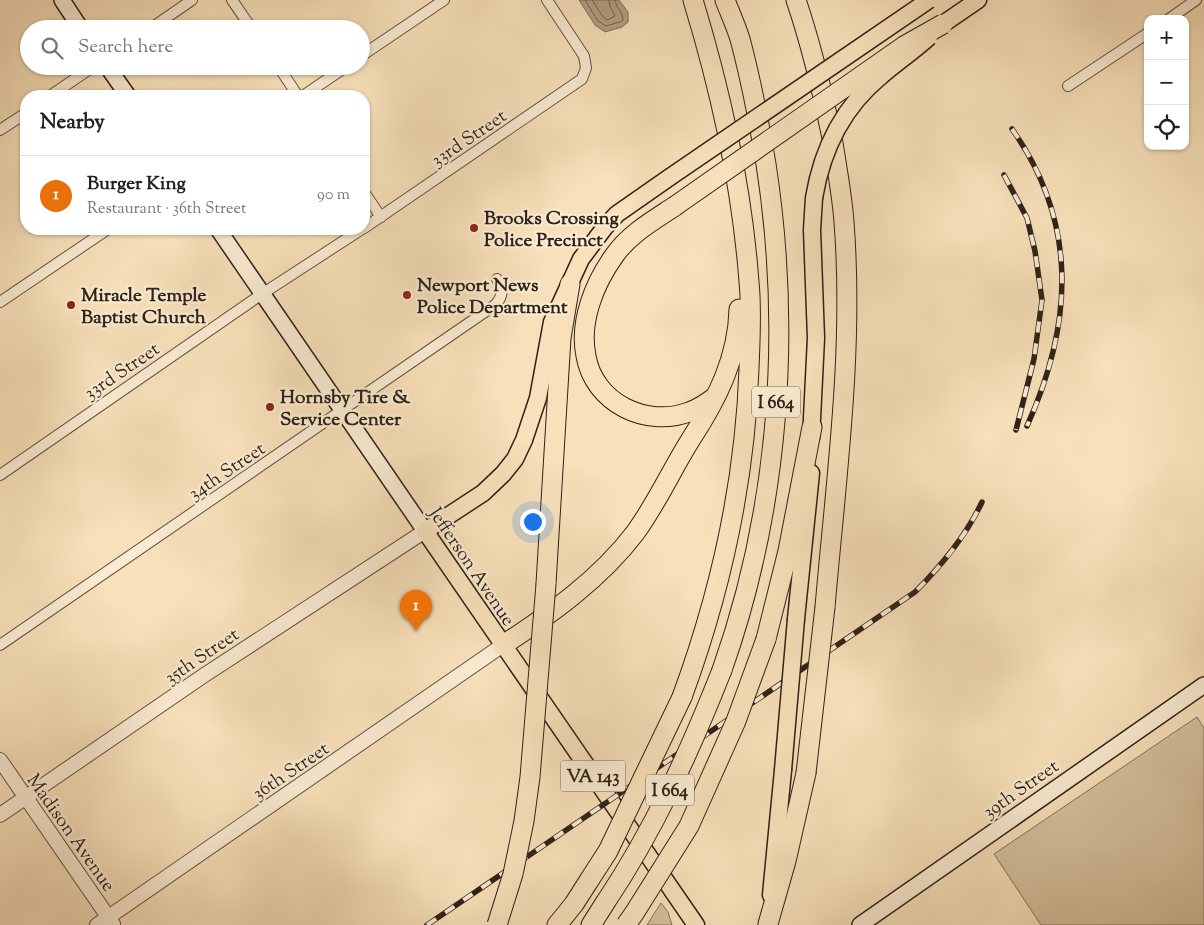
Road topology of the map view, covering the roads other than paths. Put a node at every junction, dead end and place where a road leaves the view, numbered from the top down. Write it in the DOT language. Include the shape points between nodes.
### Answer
graph roads {
  1 [pos="62,0"];
  2 [pos="192,0"];
  3 [pos="232,0"];
  4 [pos="444,0"];
  5 [pos="546,0"];
  6 [pos="693,0"];
  7 [pos="725,0"];
  8 [pos="732,0"];
  9 [pos="796,0"];
  10 [pos="929,0"];
  11 [pos="978,0"];
  12 [pos="1196,0"];
  13 [pos="1175,15"];
  14 [pos="75,20"];
  15 [pos="163,20"];
  16 [pos="246,20"];
  17 [pos="943,24"];
  18 [pos="1144,36"];
  19 [pos="740,37"];
  20 [pos="370,50"];
  21 [pos="81,75"];
  22 [pos="113,75"];
  23 [pos="284,75"];
  24 [pos="334,75"];
  25 [pos="1068,86"];
  26 [pos="59,90"];
  27 [pos="124,90"];
  28 [pos="294,90"];
  29 [pos="312,90"];
  30 [pos="20,117"];
  31 [pos="0,130"];
  32 [pos="370,201"];
  33 [pos="381,217"];
  34 [pos="370,224"];
  35 [pos="743,227"];
  36 [pos="99,235"];
  37 [pos="222,235"];
  38 [pos="352,235"];
  39 [pos="497,279"];
  40 [pos="570,284"];
  41 [pos="262,294"];
  42 [pos="0,302"];
  43 [pos="716,396"];
  44 [pos="342,411"];
  45 [pos="812,427"];
  46 [pos="0,474"];
  47 [pos="425,531"];
  48 [pos="0,645"];
  49 [pos="503,645"];
  50 [pos="1204,685"];
  51 [pos="0,760"];
  52 [pos="26,798"];
  53 [pos="0,815"];
  54 [pos="106,922"];
  55 [pos="768,924"];
  56 [pos="497,925"];
  57 [pos="557,925"];
  58 [pos="590,925"];
  59 [pos="626,925"];
  60 [pos="696,925"];
  61 [pos="860,925"];
  1 -- 14 [label="main road"];
  2 -- 15 [label="street"];
  3 -- 16 [label="street"];
  4 -- 20 [label="street"];
  5 -- 33 [label="street, 33rd Street" via="584,56 586,68 580,82"];
  6 -- 35 [label="highway, I 664" via="723,110"];
  7 -- 19 [label="highway, I 664"];
  8 -- 19 [label="highway"];
  9 -- 55 [label="highway, bridge" via="813,55 838,171 846,250 845,372 806,774"];
  10 -- 40 [label="main road, bridge" via="618,214 581,259"];
  11 -- 17 [label="main road"];
  12 -- 13 [label="street"];
  17 -- 43 [label="highway, bridge" via="904,46 642,228 614,255 593,296 586,320 584,346 594,380 619,404 643,416 688,412"];
  17 -- 45 [label="main road, bridge" via="865,90 846,112 828,146 818,177 812,230 816,338"];
  18 -- 25 [label="street"];
  19 -- 58 [label="highway, I 664, bridge" via="771,198 778,280 779,350 774,436 761,526 744,600 722,670 684,760 650,830"];
  21 -- 26 [label="street"];
  22 -- 27 [label="main road"];
  23 -- 28 [label="street"];
  24 -- 29 [label="street"];
  30 -- 31 [label="street"];
  32 -- 33 [label="street"];
  33 -- 34 [label="street, 33rd Street"];
  35 -- 43 [label="highway" via="739,324 730,366"];
  35 -- 57 [label="highway, I 664, bridge" via="750,283 748,391 741,466 723,566 682,697 617,834 574,904"];
  36 -- 42 [label="street"];
  37 -- 41 [label="main road, Jefferson Avenue / VA 143"];
  38 -- 41 [label="street, 33rd Street"];
  39 -- 44 [label="street, 34th Street" via="502,290 495,305"];
  40 -- 47 [label="main road" via="552,322 538,398 515,459 483,493"];
  40 -- 56 [label="highway, bridge" via="561,338 530,777 513,874"];
  41 -- 44 [label="main road, Jefferson Avenue / VA 143"];
  41 -- 46 [label="street, 33rd Street"];
  43 -- 49 [label="highway" via="650,510 616,555 586,585"];
  44 -- 47 [label="main road, Jefferson Avenue / VA 143"];
  44 -- 48 [label="street, 34th Street"];
  45 -- 55 [label="main road, bridge" via="811,471"];
  45 -- 59 [label="highway, bridge" via="792,535 766,640 736,721 689,826"];
  47 -- 49 [label="main road, Jefferson Avenue / VA 143"];
  47 -- 52 [label="street, 35th Street" via="203,676"];
  49 -- 54 [label="street, 36th Street"];
  49 -- 60 [label="main road, Jefferson Avenue / VA 143"];
  50 -- 61 [label="main road, 39th Street"];
  51 -- 52 [label="street, Madison Avenue"];
  52 -- 53 [label="street, 35th Street"];
  52 -- 54 [label="street, Madison Avenue"];
}
